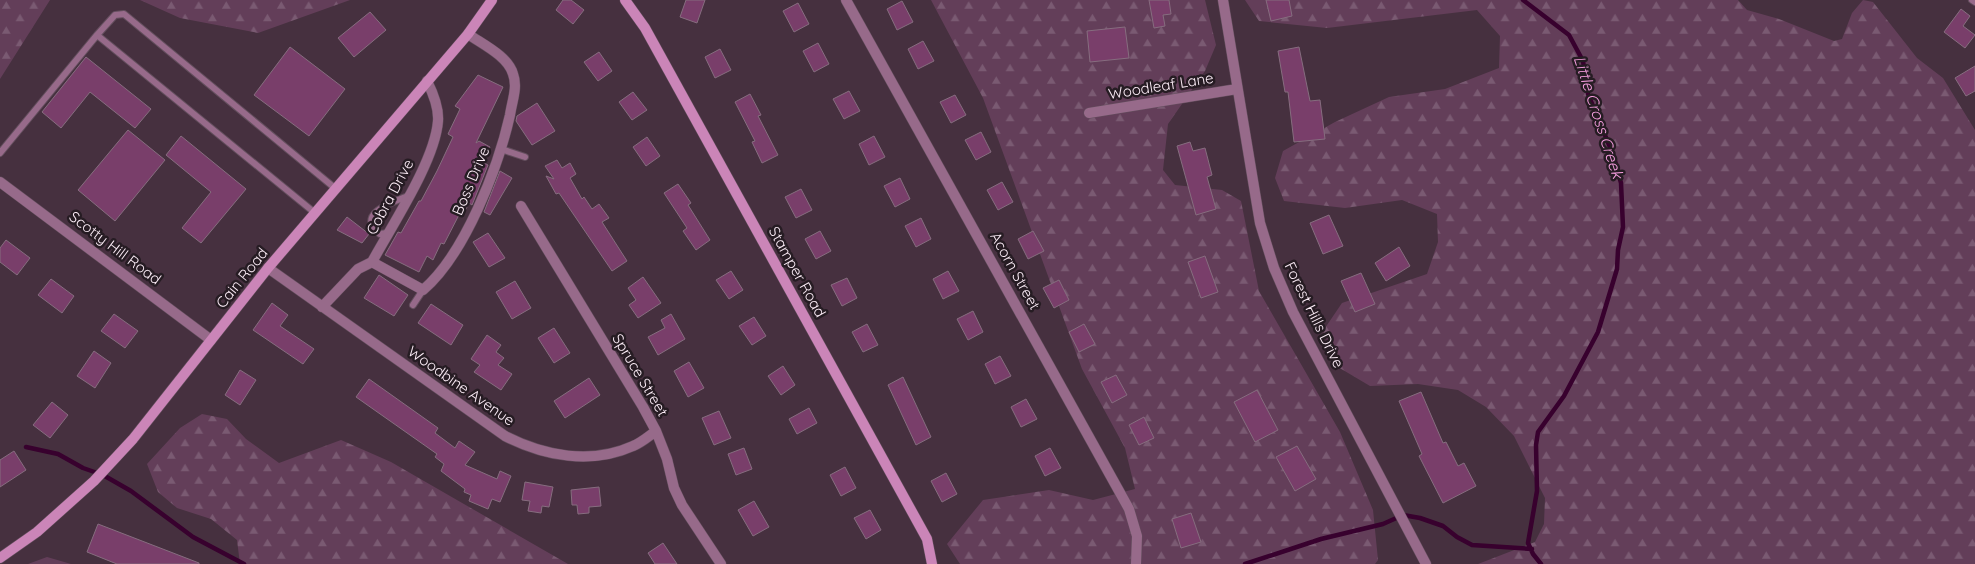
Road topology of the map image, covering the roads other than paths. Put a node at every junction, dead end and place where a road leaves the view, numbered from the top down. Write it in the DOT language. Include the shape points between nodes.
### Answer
graph roads {
  1 [pos="492,0"];
  2 [pos="624,0"];
  3 [pos="846,0"];
  4 [pos="1222,0"];
  5 [pos="468,34"];
  6 [pos="97,35"];
  7 [pos="427,81"];
  8 [pos="1237,89"];
  9 [pos="1088,113"];
  10 [pos="501,149"];
  11 [pos="0,152"];
  12 [pos="525,157"];
  13 [pos="0,182"];
  14 [pos="336,189"];
  15 [pos="408,196"];
  16 [pos="521,206"];
  17 [pos="315,213"];
  18 [pos="388,233"];
  19 [pos="372,262"];
  20 [pos="268,268"];
  21 [pos="422,290"];
  22 [pos="413,305"];
  23 [pos="322,307"];
  24 [pos="211,340"];
  25 [pos="656,431"];
  26 [pos="0,558"];
  27 [pos="722,564"];
  28 [pos="932,564"];
  29 [pos="1136,564"];
  30 [pos="1426,564"];
  1 -- 5 [label="main road, Cain Road"];
  2 -- 28 [label="main road, Stamper Road" via="645,28 927,540"];
  3 -- 29 [label="street, Acorn Street" via="1129,509 1137,536"];
  4 -- 8 [label="street, Forest Hills Drive"];
  5 -- 7 [label="main road, Cain Road"];
  5 -- 10 [label="street, Boss Drive" via="505,60 513,72 516,87"];
  6 -- 11 [label="lane"];
  6 -- 14 [label="lane" via="115,15 124,14"];
  6 -- 17 [label="lane"];
  7 -- 14 [label="main road, Cain Road"];
  7 -- 15 [label="street, Cobra Drive" via="435,96 438,120 431,153"];
  8 -- 9 [label="street, Woodleaf Lane"];
  8 -- 30 [label="street, Forest Hills Drive" via="1260,222 1274,268 1293,312"];
  10 -- 12 [label="lane"];
  10 -- 21 [label="street, Boss Drive" via="498,164 473,218 443,270"];
  13 -- 24 [label="street, Scotty Hill Road"];
  14 -- 17 [label="main road, Cain Road"];
  15 -- 18 [label="street, Cobra Drive"];
  15 -- 18 [label="lane" via="380,208 372,218 375,230 380,234"];
  16 -- 25 [label="street, Spruce Street"];
  17 -- 20 [label="main road, Cain Road"];
  18 -- 19 [label="street, Cobra Drive"];
  19 -- 21 [label="street"];
  19 -- 23 [label="street, Cobra Drive" via="358,269"];
  20 -- 23 [label="street, Woodbine Avenue"];
  20 -- 24 [label="main road, Cain Road"];
  21 -- 22 [label="lane"];
  23 -- 25 [label="street, Woodbine Avenue" via="505,436 522,444 559,455 597,456 634,446"];
  24 -- 26 [label="main road, Cain Road" via="133,439 94,481 37,532"];
  25 -- 27 [label="street, Spruce Street" via="682,505"];
}
